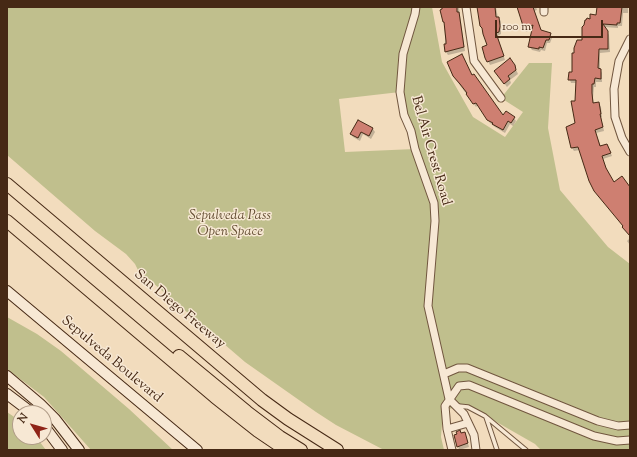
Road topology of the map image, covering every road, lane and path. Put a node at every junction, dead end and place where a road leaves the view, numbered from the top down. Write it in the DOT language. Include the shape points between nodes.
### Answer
graph roads {
  1 [pos="416,7"];
  2 [pos="466,7"];
  3 [pos="630,39"];
  4 [pos="501,98"];
  5 [pos="630,152"];
  6 [pos="7,184"];
  7 [pos="7,221"];
  8 [pos="7,291"];
  9 [pos="117,314"];
  10 [pos="444,374"];
  11 [pos="7,376"];
  12 [pos="7,394"];
  13 [pos="449,399"];
  14 [pos="21,405"];
  15 [pos="456,406"];
  16 [pos="485,416"];
  17 [pos="468,422"];
  18 [pos="630,425"];
  19 [pos="447,429"];
  20 [pos="52,437"];
  21 [pos="630,440"];
  22 [pos="62,450"];
  23 [pos="79,450"];
  24 [pos="197,450"];
  25 [pos="286,450"];
  26 [pos="302,450"];
  27 [pos="337,450"];
  28 [pos="452,450"];
  29 [pos="476,450"];
  30 [pos="497,450"];
  31 [pos="526,450"];
  1 -- 10 [label="street, Bel Air Crest Road" via="402,54 400,92 404,115 434,203 435,221 428,306"];
  2 -- 4 [label="street" via="474,61"];
  3 -- 5 [label="street" via="619,61 614,89 615,117"];
  6 -- 27 [label="highway, San Diego Freeway" via="262,400"];
  7 -- 9 [label="highway"];
  8 -- 24 [label="main road, Sepulveda Boulevard"];
  9 -- 25 [label="highway" via="240,418"];
  9 -- 26 [label="highway" via="133,316 247,412"];
  10 -- 13 [label="street, Bel Air Crest Road"];
  10 -- 18 [label="street" via="458,368 467,368 598,421 618,426"];
  11 -- 23 [label="main road" via="50,414"];
  12 -- 14 [label="main road"];
  13 -- 15 [label="street"];
  13 -- 19 [label="street, Bel Air Crest Road" via="445,406"];
  13 -- 21 [label="street" via="460,386 469,384 594,436 617,441"];
  15 -- 16 [label="lane" via="468,407"];
  15 -- 17 [label="street"];
  16 -- 30 [label="lane"];
  16 -- 31 [label="lane"];
  17 -- 19 [label="street"];
  17 -- 29 [label="street" via="474,435"];
  19 -- 28 [label="street, Bel Air Crest Road"];
  20 -- 22 [label="main road"];
}
